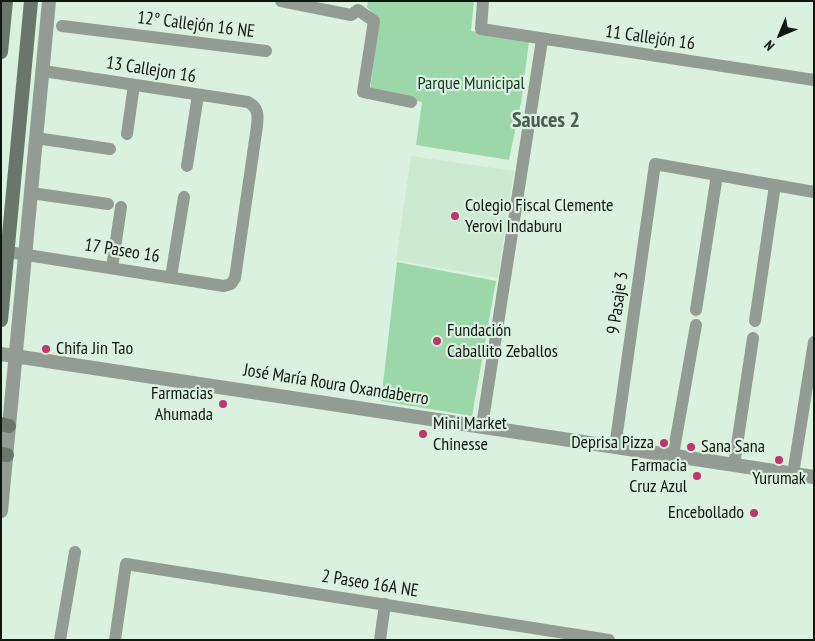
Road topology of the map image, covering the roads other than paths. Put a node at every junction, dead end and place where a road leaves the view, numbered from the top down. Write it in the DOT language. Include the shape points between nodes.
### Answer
graph roads {
  1 [pos="6,1"];
  2 [pos="31,1"];
  3 [pos="49,1"];
  4 [pos="281,1"];
  5 [pos="483,1"];
  6 [pos="359,6"];
  7 [pos="62,26"];
  8 [pos="542,40"];
  9 [pos="266,51"];
  10 [pos="1,52"];
  11 [pos="43,71"];
  12 [pos="814,80"];
  13 [pos="134,85"];
  14 [pos="198,94"];
  15 [pos="411,102"];
  16 [pos="127,134"];
  17 [pos="36,138"];
  18 [pos="110,149"];
  19 [pos="186,166"];
  20 [pos="718,175"];
  21 [pos="775,185"];
  22 [pos="814,192"];
  23 [pos="31,194"];
  24 [pos="184,198"];
  25 [pos="108,204"];
  26 [pos="121,206"];
  27 [pos="8,252"];
  28 [pos="25,254"];
  29 [pos="112,268"];
  30 [pos="171,277"];
  31 [pos="231,284"];
  32 [pos="696,310"];
  33 [pos="1,320"];
  34 [pos="755,321"];
  35 [pos="696,325"];
  36 [pos="753,338"];
  37 [pos="814,342"];
  38 [pos="1,354"];
  39 [pos="16,356"];
  40 [pos="5,425"];
  41 [pos="482,426"];
  42 [pos="615,447"];
  43 [pos="4,454"];
  44 [pos="673,455"];
  45 [pos="734,465"];
  46 [pos="793,474"];
  47 [pos="814,477"];
  48 [pos="1,511"];
  49 [pos="75,552"];
  50 [pos="385,604"];
  51 [pos="60,640"];
  52 [pos="114,640"];
  53 [pos="380,640"];
  54 [pos="609,640"];
  1 -- 10 [label="main road"];
  2 -- 27 [label="main road"];
  3 -- 11 [label="street"];
  4 -- 6 [label="street" via="351,15"];
  5 -- 8 [label="street, 11 Callejón 16" via="481,29"];
  6 -- 15 [label="street" via="374,21 364,92"];
  7 -- 9 [label="street, 12° Callejón 16 NE"];
  8 -- 12 [label="street, 11 Callejón 16"];
  8 -- 41 [label="street"];
  11 -- 13 [label="street, 13 Callejon 16"];
  11 -- 17 [label="street"];
  13 -- 14 [label="street, 13 Callejon 16"];
  13 -- 16 [label="street"];
  14 -- 19 [label="street"];
  14 -- 31 [label="street, 13 Callejon 16" via="253,104 258,113 235,278"];
  17 -- 18 [label="street"];
  17 -- 23 [label="street"];
  20 -- 21 [label="street"];
  20 -- 32 [label="street"];
  20 -- 42 [label="street, 9 Pasaje 3" via="655,164"];
  21 -- 22 [label="street"];
  21 -- 34 [label="street"];
  23 -- 25 [label="street"];
  23 -- 28 [label="street"];
  24 -- 30 [label="street"];
  26 -- 29 [label="street"];
  27 -- 28 [label="street, 17 Paseo 16"];
  27 -- 33 [label="main road"];
  28 -- 29 [label="street, 17 Paseo 16"];
  28 -- 39 [label="street"];
  29 -- 30 [label="street, 17 Paseo 16"];
  30 -- 31 [label="street, 17 Paseo 16" via="224,286"];
  35 -- 44 [label="street"];
  36 -- 45 [label="street"];
  37 -- 46 [label="street"];
  38 -- 39 [label="street, José María Roura Oxandaberro"];
  39 -- 40 [label="street"];
  39 -- 41 [label="street, José María Roura Oxandaberro"];
  40 -- 43 [label="street"];
  41 -- 42 [label="street, José María Roura Oxandaberro"];
  42 -- 44 [label="street, José María Roura Oxandaberro"];
  43 -- 48 [label="street"];
  44 -- 45 [label="street, José María Roura Oxandaberro"];
  45 -- 46 [label="street, José María Roura Oxandaberro"];
  46 -- 47 [label="street, José María Roura Oxandaberro"];
  49 -- 51 [label="street"];
  50 -- 52 [label="street, 2 Paseo 16A NE" via="126,564"];
  50 -- 53 [label="street"];
  50 -- 54 [label="street, 2 Paseo 16A NE"];
}
